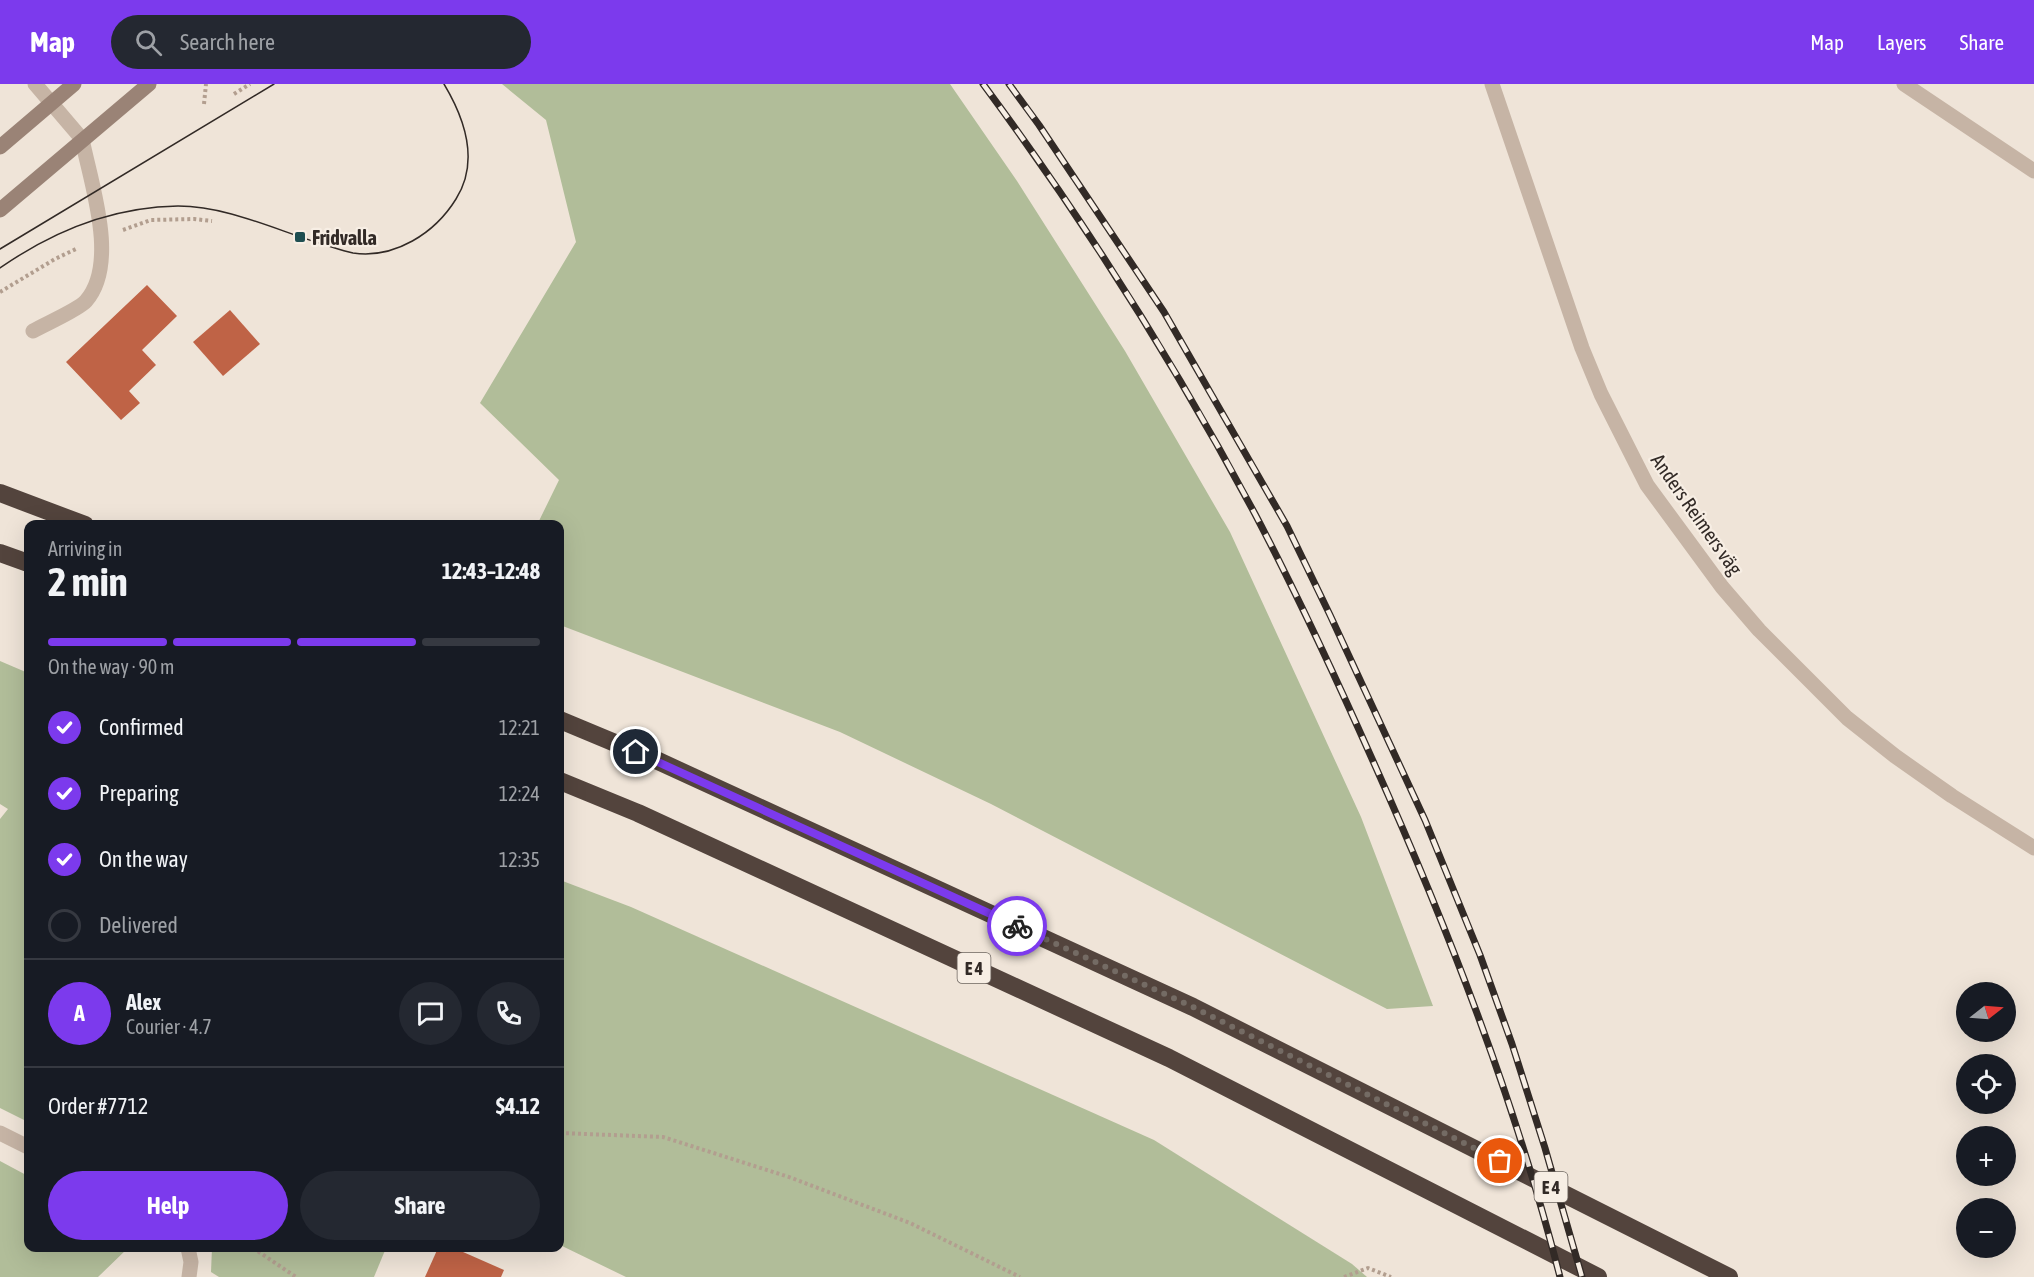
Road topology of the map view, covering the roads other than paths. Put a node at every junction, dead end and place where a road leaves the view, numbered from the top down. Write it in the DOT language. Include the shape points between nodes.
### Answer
graph roads {
  1 [pos="34,84"];
  2 [pos="74,84"];
  3 [pos="149,84"];
  4 [pos="1492,84"];
  5 [pos="1904,84"];
  6 [pos="51,103"];
  7 [pos="82,140"];
  8 [pos="0,147"];
  9 [pos="2034,171"];
  10 [pos="0,210"];
  11 [pos="33,331"];
  12 [pos="0,493"];
  13 [pos="72,520"];
  14 [pos="0,553"];
  15 [pos="24,562"];
  16 [pos="564,722"];
  17 [pos="564,783"];
  18 [pos="2034,848"];
  19 [pos="0,1133"];
  20 [pos="24,1145"];
  21 [pos="189,1252"];
  22 [pos="189,1277"];
  23 [pos="1598,1277"];
  24 [pos="1730,1277"];
  1 -- 6 [label="street"];
  2 -- 6 [label="main road"];
  3 -- 7 [label="main road"];
  4 -- 18 [label="street, Anders Reimers väg" via="1582,348 1647,485 1729,595 1766,638 1847,718 1952,796"];
  5 -- 9 [label="street"];
  6 -- 7 [label="street"];
  6 -- 8 [label="main road"];
  7 -- 10 [label="main road"];
  7 -- 11 [label="street" via="102,237 100,276 85,302"];
  12 -- 13 [label="highway"];
  14 -- 15 [label="highway"];
  16 -- 24 [label="highway, E 4" via="656,760 1193,1007"];
  17 -- 23 [label="highway, E 4" via="638,813 1169,1058"];
  19 -- 20 [label="street"];
  21 -- 22 [label="street"];
}
